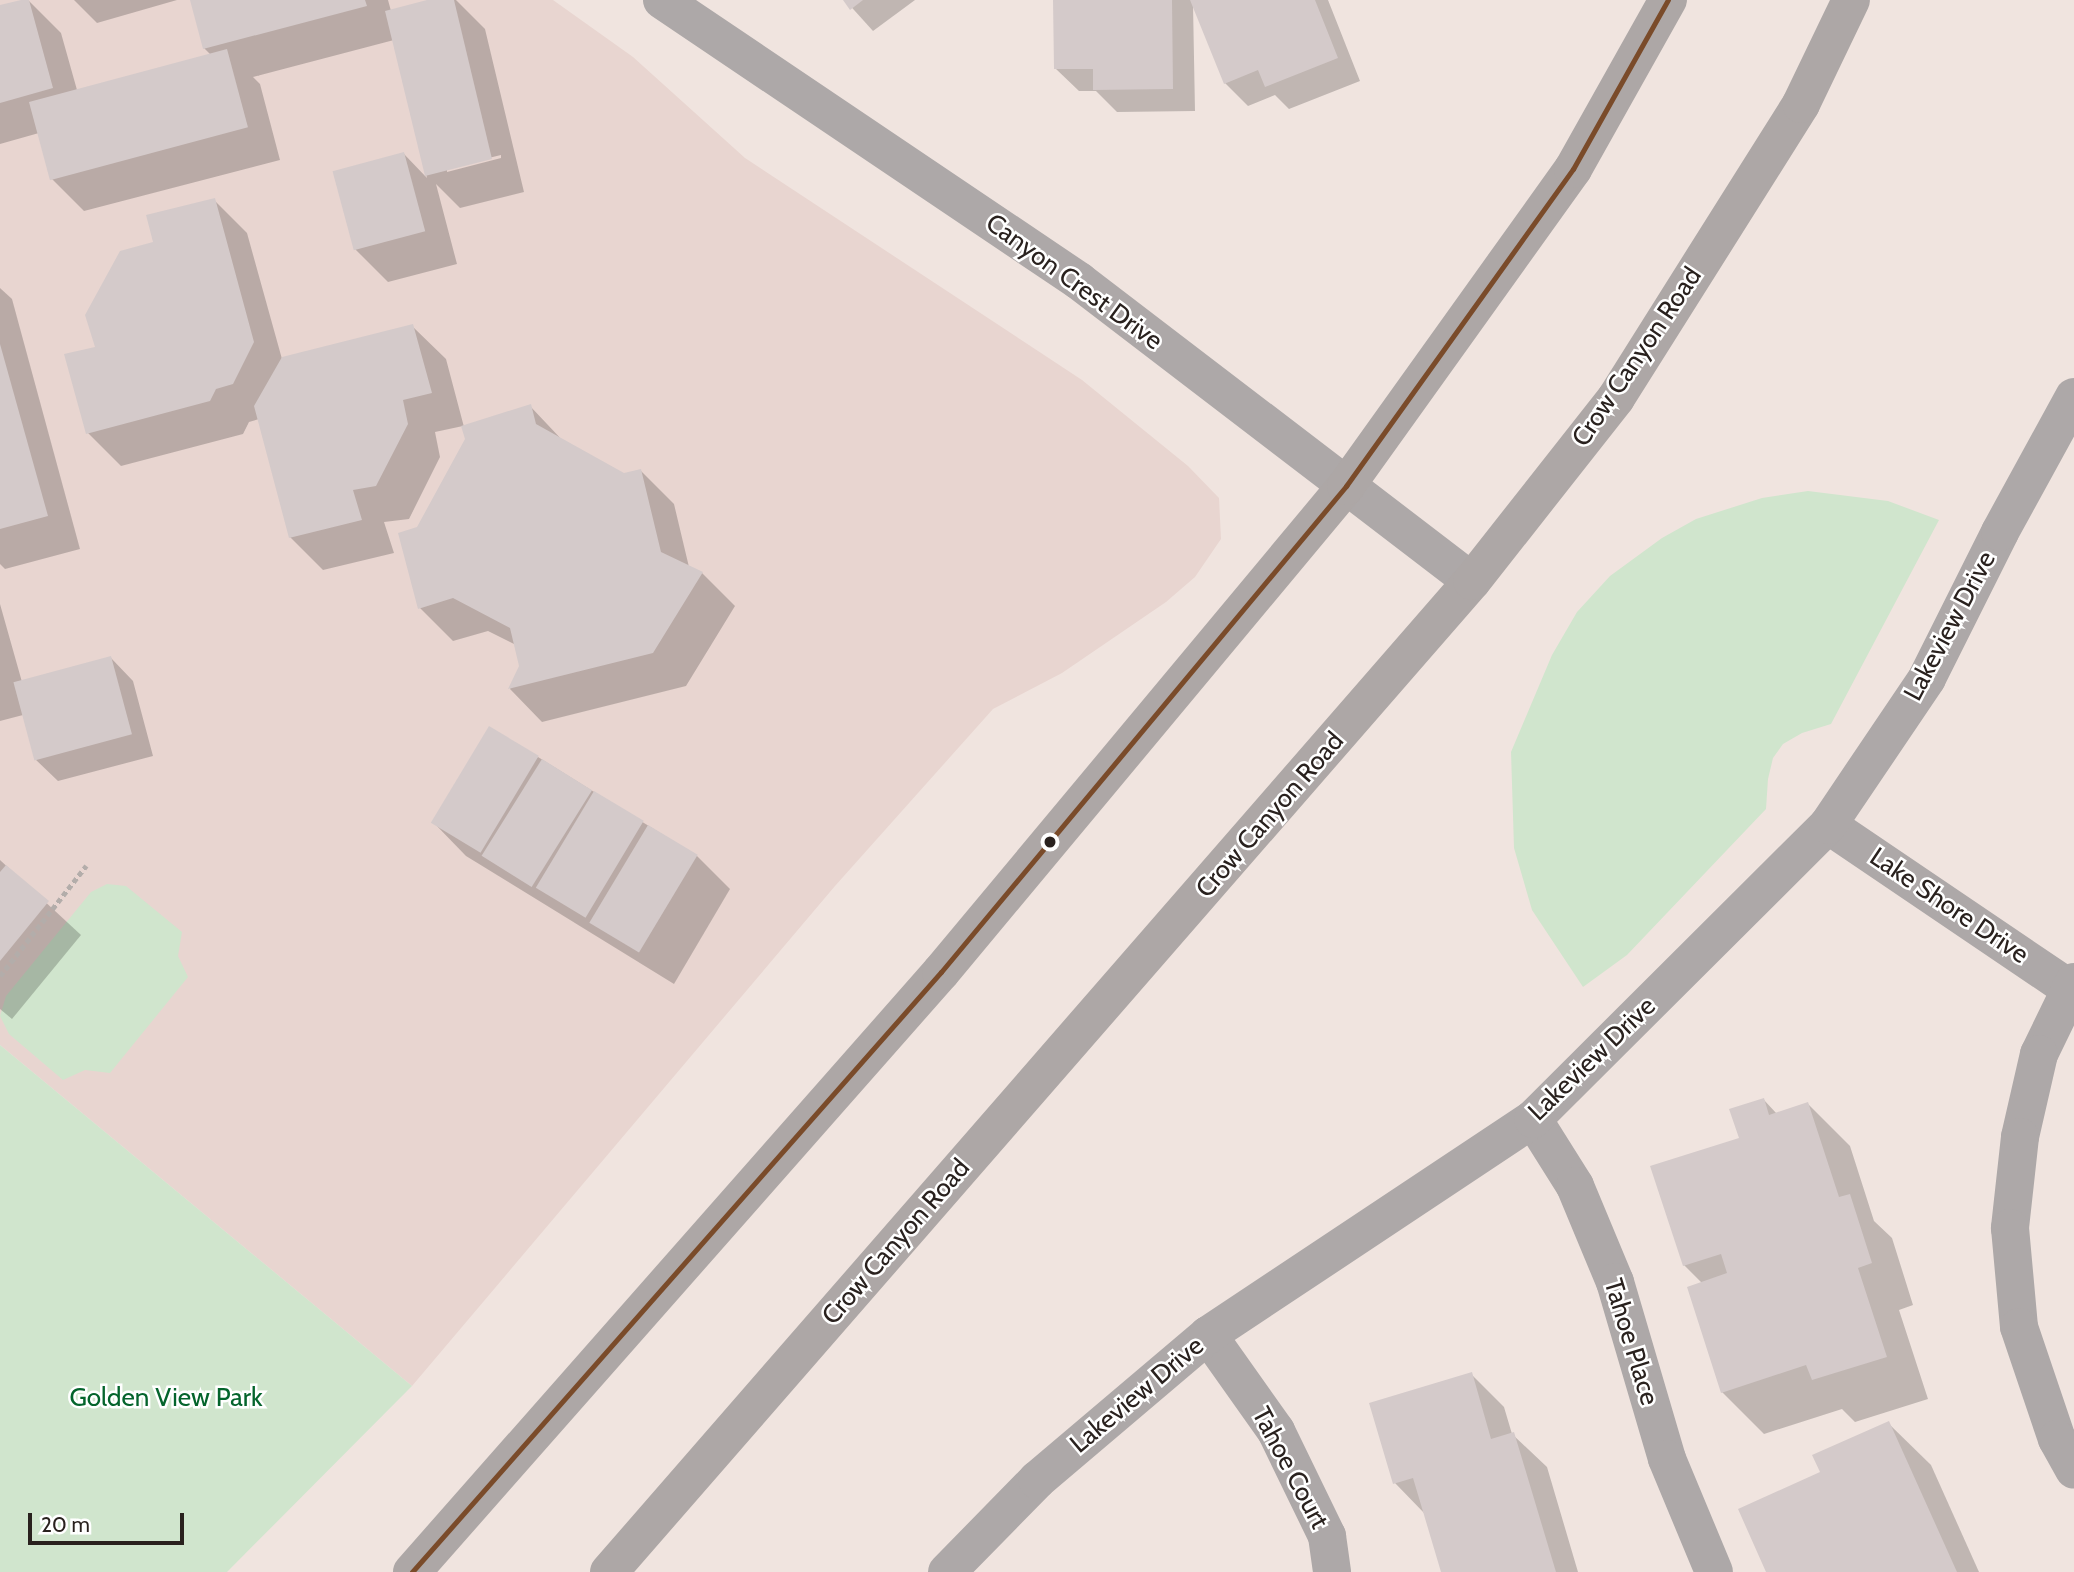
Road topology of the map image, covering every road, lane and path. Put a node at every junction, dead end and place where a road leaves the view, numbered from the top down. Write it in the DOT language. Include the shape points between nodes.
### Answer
graph roads {
  1 [pos="662,0"];
  2 [pos="1668,0"];
  3 [pos="1851,0"];
  4 [pos="2074,397"];
  5 [pos="1346,486"];
  6 [pos="1472,581"];
  7 [pos="1828,825"];
  8 [pos="86,866"];
  9 [pos="0,976"];
  10 [pos="2071,985"];
  11 [pos="1533,1119"];
  12 [pos="1208,1335"];
  13 [pos="2074,1470"];
  14 [pos="412,1572"];
  15 [pos="609,1572"];
  16 [pos="947,1572"];
  17 [pos="1332,1572"];
  18 [pos="1714,1572"];
  1 -- 5 [label="street, Canyon Crest Drive" via="1079,281"];
  2 -- 5 [label="main road" via="1573,169"];
  3 -- 6 [label="main road, Crow Canyon Road" via="1801,104 1616,398"];
  4 -- 7 [label="street, Lakeview Drive" via="1927,678"];
  5 -- 6 [label="street, Canyon Crest Drive"];
  5 -- 14 [label="main road" via="941,972"];
  6 -- 15 [label="main road, Crow Canyon Road"];
  7 -- 10 [label="street, Lake Shore Drive"];
  7 -- 11 [label="street, Lakeview Drive"];
  8 -- 9 [label="path"];
  10 -- 13 [label="street" via="2039,1054 2020,1137 2010,1228 2019,1326 2057,1439"];
  11 -- 12 [label="street, Lakeview Drive"];
  11 -- 18 [label="street, Tahoe Place" via="1575,1186 1615,1282 1667,1459"];
  12 -- 16 [label="street, Lakeview Drive" via="1037,1480"];
  12 -- 17 [label="street, Tahoe Court" via="1276,1431 1327,1536"];
}
